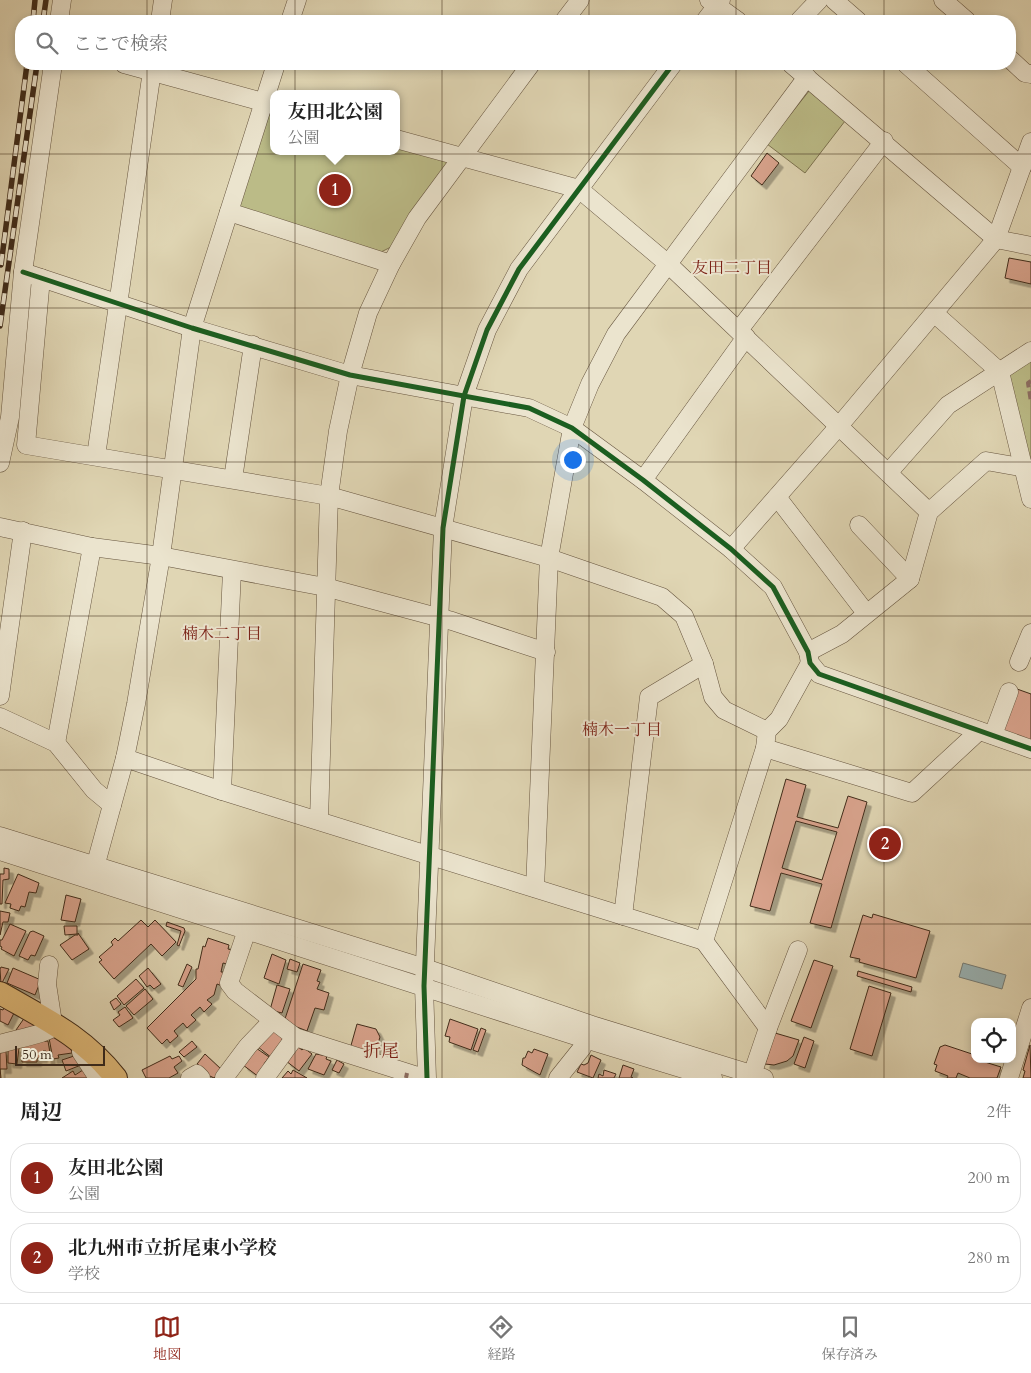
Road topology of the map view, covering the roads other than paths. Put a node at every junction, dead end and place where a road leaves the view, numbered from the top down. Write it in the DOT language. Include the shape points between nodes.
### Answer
graph roads {
  1 [pos="62,0"];
  2 [pos="163,0"];
  3 [pos="297,0"];
  4 [pos="580,0"];
  5 [pos="819,0"];
  6 [pos="834,0"];
  7 [pos="943,0"];
  8 [pos="716,2"];
  9 [pos="60,15"];
  10 [pos="161,15"];
  11 [pos="292,15"];
  12 [pos="569,15"];
  13 [pos="708,15"];
  14 [pos="731,15"];
  15 [pos="805,15"];
  16 [pos="851,15"];
  17 [pos="960,15"];
  18 [pos="1016,65"];
  19 [pos="52,70"];
  20 [pos="153,70"];
  21 [pos="160,70"];
  22 [pos="275,70"];
  23 [pos="526,70"];
  24 [pos="668,70"];
  25 [pos="798,70"];
  26 [pos="913,70"];
  27 [pos="1031,74"];
  28 [pos="807,77"];
  29 [pos="271,90"];
  30 [pos="269,103"];
  31 [pos="400,140"];
  32 [pos="884,141"];
  33 [pos="1031,142"];
  34 [pos="461,157"];
  35 [pos="1022,167"];
  36 [pos="578,189"];
  37 [pos="230,212"];
  38 [pos="996,239"];
  39 [pos="1031,246"];
  40 [pos="667,263"];
  41 [pos="391,264"];
  42 [pos="22,272"];
  43 [pos="41,278"];
  44 [pos="120,304"];
  45 [pos="934,313"];
  46 [pos="192,328"];
  47 [pos="742,334"];
  48 [pos="253,345"];
  49 [pos="1031,351"];
  50 [pos="1000,372"];
  51 [pos="350,375"];
  52 [pos="464,396"];
  53 [pos="839,426"];
  54 [pos="572,428"];
  55 [pos="96,456"];
  56 [pos="0,463"];
  57 [pos="1026,468"];
  58 [pos="172,470"];
  59 [pos="888,473"];
  60 [pos="233,479"];
  61 [pos="643,480"];
  62 [pos="329,496"];
  63 [pos="776,497"];
  64 [pos="1031,499"];
  65 [pos="929,512"];
  66 [pos="859,525"];
  67 [pos="0,527"];
  68 [pos="443,528"];
  69 [pos="23,531"];
  70 [pos="92,547"];
  71 [pos="730,549"];
  72 [pos="161,556"];
  73 [pos="548,558"];
  74 [pos="232,571"];
  75 [pos="910,579"];
  76 [pos="325,587"];
  77 [pos="866,613"];
  78 [pos="440,619"];
  79 [pos="1031,633"];
  80 [pos="546,652"];
  81 [pos="809,658"];
  82 [pos="1019,662"];
  83 [pos="704,664"];
  84 [pos="1009,692"];
  85 [pos="0,696"];
  86 [pos="0,717"];
  87 [pos="986,733"];
  88 [pos="766,739"];
  89 [pos="56,742"];
  90 [pos="1031,750"];
  91 [pos="126,758"];
  92 [pos="222,792"];
  93 [pos="112,805"];
  94 [pos="319,820"];
  95 [pos="0,836"];
  96 [pos="0,851"];
  97 [pos="429,855"];
  98 [pos="95,866"];
  99 [pos="535,888"];
  100 [pos="623,916"];
  101 [pos="246,930"];
  102 [pos="704,941"];
  103 [pos="798,950"];
  104 [pos="49,965"];
  105 [pos="425,968"];
  106 [pos="424,986"];
  107 [pos="0,993"];
  108 [pos="1031,1008"];
  109 [pos="272,1021"];
  110 [pos="58,1026"];
  111 [pos="768,1028"];
  112 [pos="295,1037"];
  113 [pos="585,1039"];
  114 [pos="0,1044"];
  115 [pos="675,1072"];
  116 [pos="756,1077"];
  117 [pos="98,1078"];
  118 [pos="116,1078"];
  119 [pos="190,1078"];
  120 [pos="201,1078"];
  121 [pos="224,1078"];
  122 [pos="265,1078"];
  123 [pos="425,1078"];
  124 [pos="558,1078"];
  125 [pos="713,1078"];
  126 [pos="1009,1078"];
  1 -- 9 [label="street"];
  2 -- 10 [label="street"];
  3 -- 11 [label="street"];
  4 -- 12 [label="street"];
  5 -- 15 [label="street"];
  6 -- 16 [label="street"];
  7 -- 17 [label="street"];
  8 -- 13 [label="street"];
  8 -- 14 [label="street"];
  18 -- 27 [label="street"];
  19 -- 42 [label="street"];
  20 -- 44 [label="street"];
  21 -- 30 [label="street"];
  22 -- 29 [label="street"];
  23 -- 34 [label="street"];
  24 -- 36 [label="street"];
  25 -- 28 [label="street"];
  26 -- 35 [label="street"];
  28 -- 32 [label="street"];
  28 -- 40 [label="street"];
  30 -- 37 [label="street"];
  31 -- 34 [label="street"];
  32 -- 38 [label="street"];
  32 -- 47 [label="street"];
  33 -- 35 [label="street"];
  34 -- 36 [label="street"];
  34 -- 41 [label="street" via="417,218"];
  35 -- 38 [label="street"];
  36 -- 40 [label="street"];
  36 -- 52 [label="street" via="519,269 487,330"];
  37 -- 41 [label="street"];
  37 -- 46 [label="street"];
  38 -- 39 [label="street"];
  38 -- 45 [label="street"];
  40 -- 47 [label="street"];
  40 -- 54 [label="street" via="616,334"];
  41 -- 51 [label="street" via="368,313"];
  42 -- 43 [label="street"];
  42 -- 56 [label="street" via="10,417"];
  43 -- 44 [label="street"];
  43 -- 55 [label="street" via="26,446"];
  44 -- 46 [label="street"];
  44 -- 55 [label="street"];
  45 -- 50 [label="street"];
  45 -- 53 [label="street"];
  46 -- 48 [label="street"];
  46 -- 58 [label="street"];
  47 -- 53 [label="street"];
  47 -- 61 [label="street"];
  48 -- 51 [label="street"];
  48 -- 60 [label="street"];
  49 -- 50 [label="street"];
  50 -- 57 [label="street"];
  50 -- 59 [label="street" via="948,405"];
  51 -- 52 [label="street"];
  51 -- 62 [label="street"];
  52 -- 54 [label="street" via="529,408"];
  52 -- 68 [label="street"];
  53 -- 59 [label="street"];
  53 -- 63 [label="street"];
  54 -- 61 [label="street"];
  54 -- 73 [label="street"];
  55 -- 58 [label="street"];
  57 -- 64 [label="street"];
  57 -- 65 [label="street" via="986,461"];
  58 -- 60 [label="street"];
  58 -- 72 [label="street"];
  59 -- 65 [label="street"];
  60 -- 62 [label="street"];
  61 -- 71 [label="street"];
  62 -- 68 [label="street"];
  62 -- 76 [label="street"];
  63 -- 71 [label="street"];
  63 -- 77 [label="street"];
  65 -- 75 [label="street"];
  66 -- 75 [label="street"];
  67 -- 69 [label="street"];
  68 -- 73 [label="street"];
  68 -- 78 [label="street"];
  69 -- 70 [label="street"];
  69 -- 85 [label="street"];
  70 -- 72 [label="street"];
  70 -- 89 [label="street"];
  71 -- 81 [label="street" via="773,587"];
  72 -- 74 [label="street"];
  72 -- 91 [label="street"];
  73 -- 80 [label="street"];
  73 -- 83 [label="street" via="662,598 684,616"];
  74 -- 76 [label="street"];
  74 -- 92 [label="street"];
  75 -- 77 [label="street"];
  76 -- 78 [label="street"];
  76 -- 94 [label="street"];
  77 -- 81 [label="street"];
  78 -- 80 [label="street"];
  78 -- 97 [label="street"];
  79 -- 82 [label="street"];
  80 -- 99 [label="street"];
  81 -- 87 [label="street" via="820,674"];
  81 -- 88 [label="street"];
  83 -- 88 [label="street" via="713,697 724,710"];
  83 -- 100 [label="street" via="649,697"];
  84 -- 87 [label="street"];
  86 -- 89 [label="street"];
  87 -- 88 [label="street" via="912,793"];
  87 -- 90 [label="street"];
  88 -- 102 [label="street"];
  89 -- 93 [label="street" via="94,790"];
  91 -- 92 [label="street"];
  91 -- 93 [label="street"];
  92 -- 94 [label="street"];
  93 -- 98 [label="street"];
  94 -- 97 [label="street"];
  95 -- 98 [label="street"];
  96 -- 101 [label="street"];
  97 -- 99 [label="street"];
  97 -- 105 [label="street"];
  98 -- 105 [label="street"];
  99 -- 100 [label="street"];
  100 -- 102 [label="street"];
  101 -- 106 [label="street"];
  101 -- 109 [label="street" via="229,983"];
  102 -- 111 [label="street"];
  103 -- 111 [label="street"];
  104 -- 110 [label="street" via="47,984"];
  105 -- 106 [label="street"];
  105 -- 116 [label="street"];
  106 -- 113 [label="street"];
  106 -- 123 [label="street"];
  107 -- 110 [label="main road"];
  108 -- 126 [label="street"];
  109 -- 112 [label="street"];
  109 -- 121 [label="street"];
  110 -- 114 [label="street" via="49,1032"];
  110 -- 117 [label="street"];
  110 -- 118 [label="main road" via="99,1057"];
  111 -- 116 [label="street"];
  112 -- 122 [label="street"];
  112 -- 123 [label="street"];
  113 -- 115 [label="street"];
  113 -- 124 [label="street" via="582,1048"];
  115 -- 125 [label="street"];
  119 -- 120 [label="street" via="197,1074"];
}
